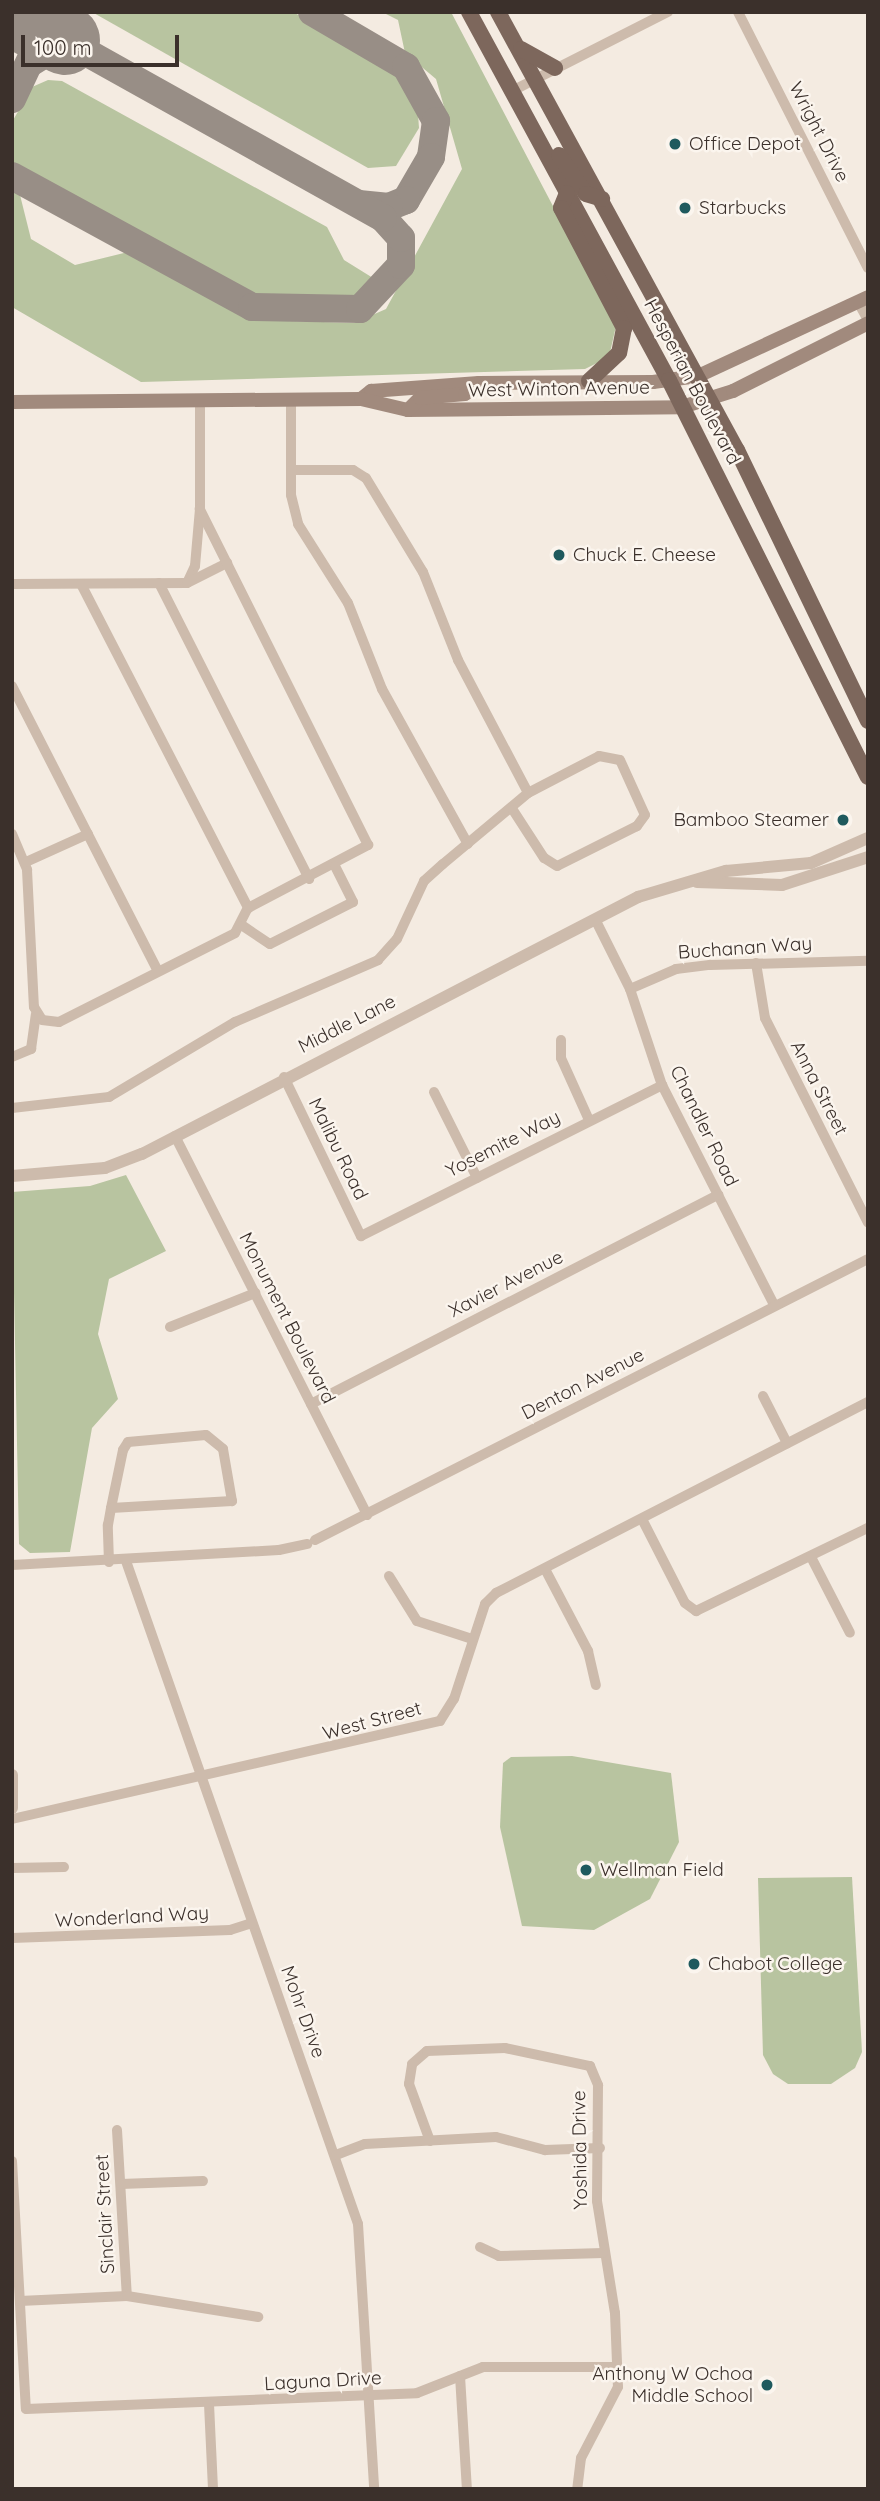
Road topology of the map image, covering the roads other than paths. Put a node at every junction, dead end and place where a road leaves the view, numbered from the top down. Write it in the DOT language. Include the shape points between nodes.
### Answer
graph roads {
  1 [pos="469,12"];
  2 [pos="668,12"];
  3 [pos="738,12"];
  4 [pos="501,15"];
  5 [pos="516,46"];
  6 [pos="555,68"];
  7 [pos="534,79"];
  8 [pos="512,91"];
  9 [pos="535,131"];
  10 [pos="567,193"];
  11 [pos="602,199"];
  12 [pos="868,268"];
  13 [pos="863,300"];
  14 [pos="868,321"];
  15 [pos="698,376"];
  16 [pos="669,380"];
  17 [pos="589,381"];
  18 [pos="479,383"];
  19 [pos="361,399"];
  20 [pos="291,400"];
  21 [pos="710,400"];
  22 [pos="200,401"];
  23 [pos="12,402"];
  24 [pos="682,407"];
  25 [pos="408,410"];
  26 [pos="293,470"];
  27 [pos="200,509"];
  28 [pos="226,563"];
  29 [pos="81,583"];
  30 [pos="159,583"];
  31 [pos="187,583"];
  32 [pos="12,584"];
  33 [pos="12,686"];
  34 [pos="868,722"];
  35 [pos="868,777"];
  36 [pos="528,793"];
  37 [pos="513,810"];
  38 [pos="12,834"];
  39 [pos="88,834"];
  40 [pos="868,838"];
  41 [pos="468,844"];
  42 [pos="868,857"];
  43 [pos="26,862"];
  44 [pos="335,866"];
  45 [pos="309,879"];
  46 [pos="693,882"];
  47 [pos="248,908"];
  48 [pos="595,919"];
  49 [pos="243,926"];
  50 [pos="867,960"];
  51 [pos="756,963"];
  52 [pos="159,971"];
  53 [pos="630,989"];
  54 [pos="36,1014"];
  55 [pos="561,1040"];
  56 [pos="12,1056"];
  57 [pos="284,1077"];
  58 [pos="662,1085"];
  59 [pos="434,1092"];
  60 [pos="12,1108"];
  61 [pos="589,1120"];
  62 [pos="175,1136"];
  63 [pos="12,1176"];
  64 [pos="477,1178"];
  65 [pos="718,1195"];
  66 [pos="868,1223"];
  67 [pos="362,1236"];
  68 [pos="868,1259"];
  69 [pos="255,1293"];
  70 [pos="775,1305"];
  71 [pos="170,1327"];
  72 [pos="763,1396"];
  73 [pos="868,1402"];
  74 [pos="311,1404"];
  75 [pos="787,1443"];
  76 [pos="111,1508"];
  77 [pos="368,1515"];
  78 [pos="642,1519"];
  79 [pos="868,1528"];
  80 [pos="811,1557"];
  81 [pos="126,1561"];
  82 [pos="108,1562"];
  83 [pos="12,1565"];
  84 [pos="545,1569"];
  85 [pos="389,1576"];
  86 [pos="850,1633"];
  87 [pos="472,1639"];
  88 [pos="596,1685"];
  89 [pos="12,1775"];
  90 [pos="201,1780"];
  91 [pos="12,1808"];
  92 [pos="12,1819"];
  93 [pos="64,1867"];
  94 [pos="12,1868"];
  95 [pos="252,1923"];
  96 [pos="12,1938"];
  97 [pos="117,2130"];
  98 [pos="429,2141"];
  99 [pos="600,2148"];
  100 [pos="336,2155"];
  101 [pos="12,2161"];
  102 [pos="203,2182"];
  103 [pos="121,2184"];
  104 [pos="480,2247"];
  105 [pos="603,2253"];
  106 [pos="127,2296"];
  107 [pos="20,2301"];
  108 [pos="258,2317"];
  109 [pos="617,2367"];
  110 [pos="460,2376"];
  111 [pos="369,2396"];
  112 [pos="209,2404"];
  113 [pos="213,2489"];
  114 [pos="374,2489"];
  115 [pos="467,2489"];
  116 [pos="577,2489"];
  1 -- 8 [label="main road, Hesperian Boulevard"];
  2 -- 6 [label="street"];
  3 -- 12 [label="street, Wright Drive"];
  4 -- 5 [label="main road, Hesperian Boulevard"];
  5 -- 6 [label="main road"];
  5 -- 7 [label="main road, Hesperian Boulevard"];
  6 -- 7 [label="street"];
  7 -- 8 [label="street"];
  7 -- 11 [label="main road, Hesperian Boulevard"];
  8 -- 9 [label="main road, Hesperian Boulevard"];
  9 -- 10 [label="main road, Hesperian Boulevard"];
  9 -- 11 [label="main road" via="586,194"];
  10 -- 16 [label="main road, Hesperian Boulevard"];
  10 -- 17 [label="main road" via="561,208 624,328 619,353"];
  11 -- 15 [label="main road, Hesperian Boulevard"];
  13 -- 14 [label="street"];
  13 -- 15 [label="main road, West Winton Avenue"];
  14 -- 21 [label="main road, West Winton Avenue"];
  15 -- 16 [label="main road, West Winton Avenue"];
  15 -- 21 [label="main road, Hesperian Boulevard"];
  16 -- 17 [label="main road, West Winton Avenue"];
  16 -- 24 [label="main road, Hesperian Boulevard"];
  17 -- 18 [label="main road, West Winton Avenue"];
  18 -- 19 [label="main road, West Winton Avenue" via="372,391"];
  18 -- 25 [label="main road" via="465,394 420,398"];
  19 -- 20 [label="main road, West Winton Avenue"];
  19 -- 25 [label="main road, West Winton Avenue"];
  20 -- 22 [label="main road, West Winton Avenue"];
  20 -- 26 [label="street"];
  21 -- 24 [label="main road, West Winton Avenue"];
  21 -- 34 [label="main road, Hesperian Boulevard"];
  22 -- 23 [label="main road, West Winton Avenue"];
  22 -- 27 [label="street"];
  24 -- 25 [label="main road, West Winton Avenue"];
  24 -- 35 [label="main road, Hesperian Boulevard"];
  26 -- 36 [label="street" via="353,470 366,478 423,572 458,660"];
  26 -- 41 [label="street" via="298,524 353,612 382,689"];
  27 -- 28 [label="street"];
  27 -- 31 [label="street" via="195,566"];
  28 -- 31 [label="street"];
  28 -- 44 [label="street" via="367,833 365,849"];
  29 -- 30 [label="street"];
  29 -- 32 [label="street"];
  29 -- 47 [label="street"];
  30 -- 31 [label="street"];
  30 -- 45 [label="street"];
  33 -- 39 [label="street"];
  36 -- 37 [label="street"];
  36 -- 37 [label="street" via="609,754 622,764 645,815 637,827 557,866 544,858"];
  37 -- 41 [label="street"];
  38 -- 43 [label="street"];
  39 -- 43 [label="street"];
  39 -- 52 [label="street"];
  40 -- 46 [label="street, Middle Lane" via="811,863 726,871"];
  41 -- 60 [label="street" via="425,881 397,939 377,960 235,1022 109,1097"];
  42 -- 46 [label="street, Middle Lane" via="782,885"];
  43 -- 54 [label="street"];
  44 -- 45 [label="street"];
  44 -- 49 [label="street" via="353,902 270,944"];
  45 -- 47 [label="street"];
  46 -- 48 [label="street, Middle Lane" via="662,888"];
  47 -- 49 [label="street"];
  48 -- 53 [label="street, Chandler Road"];
  48 -- 57 [label="street, Middle Lane"];
  49 -- 52 [label="street"];
  50 -- 51 [label="street, Buchanan Way"];
  51 -- 53 [label="street, Buchanan Way" via="676,969"];
  51 -- 66 [label="street, Anna Street" via="765,1018"];
  52 -- 54 [label="street" via="66,1020 48,1022"];
  53 -- 58 [label="street, Chandler Road"];
  54 -- 56 [label="street" via="31,1049"];
  55 -- 61 [label="street" via="561,1058"];
  57 -- 62 [label="street, Middle Lane"];
  57 -- 67 [label="street, Malibu Road"];
  58 -- 61 [label="street, Yosemite Way"];
  58 -- 65 [label="street, Chandler Road"];
  59 -- 64 [label="street"];
  61 -- 64 [label="street, Yosemite Way"];
  62 -- 63 [label="street, Middle Lane" via="105,1168"];
  62 -- 69 [label="street, Monument Boulevard"];
  64 -- 67 [label="street, Yosemite Way"];
  65 -- 70 [label="street, Chandler Road"];
  65 -- 74 [label="street, Xavier Avenue"];
  68 -- 70 [label="street, Denton Avenue"];
  69 -- 71 [label="street"];
  69 -- 74 [label="street, Monument Boulevard"];
  70 -- 77 [label="street, Denton Avenue"];
  72 -- 75 [label="street"];
  73 -- 75 [label="street, West Street"];
  74 -- 77 [label="street, Monument Boulevard"];
  75 -- 78 [label="street, West Street"];
  76 -- 76 [label="street" via="122,1450 135,1438 206,1435 223,1449 232,1502"];
  76 -- 82 [label="street"];
  77 -- 81 [label="street, Denton Avenue" via="311,1542"];
  78 -- 80 [label="street" via="685,1603 696,1611"];
  78 -- 84 [label="street, West Street"];
  79 -- 80 [label="street"];
  80 -- 86 [label="street"];
  81 -- 82 [label="street, Denton Avenue"];
  81 -- 90 [label="street, Mohr Drive"];
  82 -- 83 [label="street, Denton Avenue"];
  84 -- 87 [label="street, West Street" via="496,1593"];
  84 -- 88 [label="street" via="588,1651"];
  85 -- 87 [label="street" via="417,1621"];
  87 -- 90 [label="street, West Street" via="454,1699 440,1721"];
  89 -- 91 [label="street"];
  90 -- 92 [label="street, West Street"];
  90 -- 95 [label="street, Mohr Drive"];
  93 -- 94 [label="street"];
  95 -- 96 [label="street, Wonderland Way" via="230,1930"];
  95 -- 100 [label="street, Mohr Drive"];
  97 -- 103 [label="street, Sinclair Street"];
  98 -- 99 [label="street" via="496,2137 545,2150"];
  98 -- 99 [label="street, Yoshida Drive" via="410,2084 412,2064 427,2051 505,2048 590,2066 598,2085"];
  98 -- 100 [label="street" via="365,2144"];
  99 -- 105 [label="street, Yoshida Drive" via="597,2201"];
  100 -- 111 [label="street, Mohr Drive" via="363,2252"];
  101 -- 107 [label="street"];
  102 -- 103 [label="street"];
  103 -- 106 [label="street, Sinclair Street"];
  104 -- 105 [label="street" via="499,2256"];
  105 -- 109 [label="street, Yoshida Drive" via="615,2313"];
  106 -- 107 [label="street"];
  106 -- 108 [label="street"];
  107 -- 112 [label="street, Laguna Drive" via="26,2409"];
  109 -- 110 [label="street, Laguna Drive" via="482,2367"];
  109 -- 116 [label="street, Yoshida Drive" via="616,2402 581,2458"];
  110 -- 111 [label="street, Laguna Drive" via="417,2393"];
  110 -- 115 [label="street"];
  111 -- 112 [label="street, Laguna Drive"];
  111 -- 114 [label="street, Mohr Drive"];
  112 -- 113 [label="street"];
}
